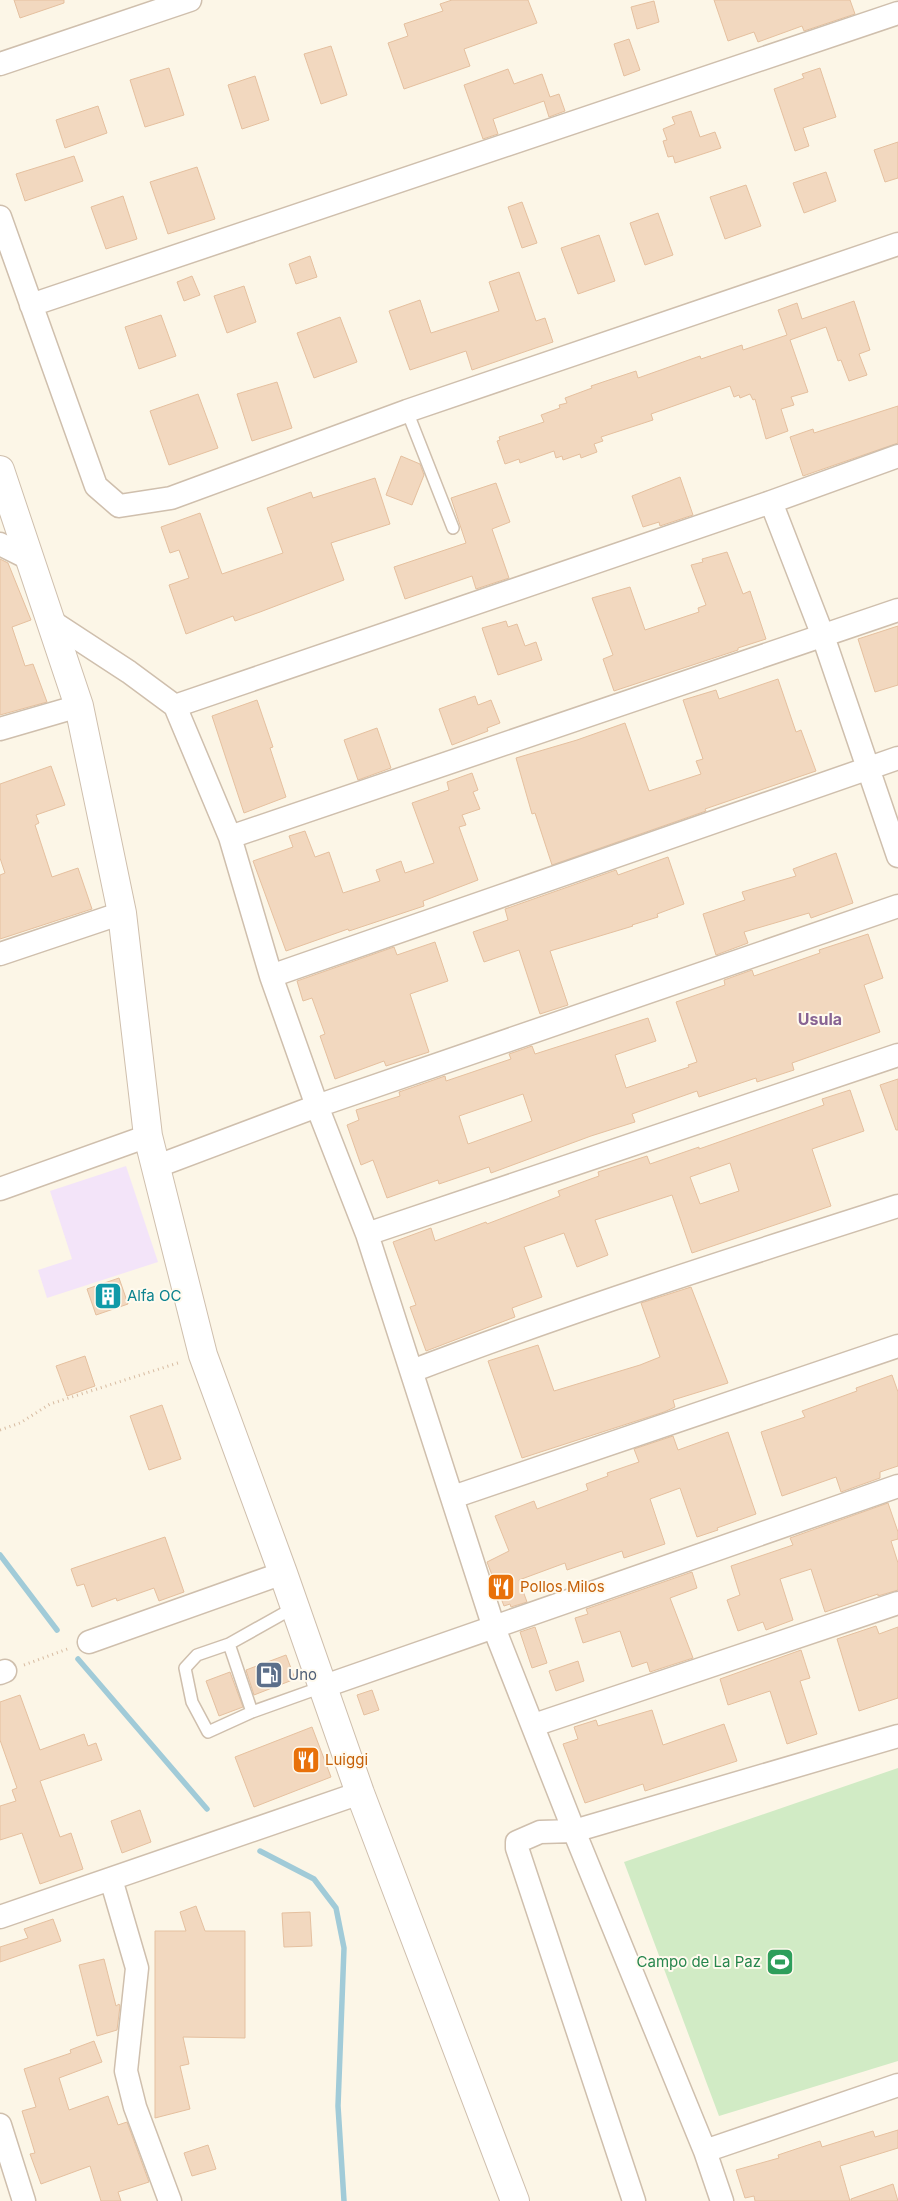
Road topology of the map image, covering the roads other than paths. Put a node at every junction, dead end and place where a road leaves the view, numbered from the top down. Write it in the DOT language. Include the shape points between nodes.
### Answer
graph roads {
  1 [pos="190,0"];
  2 [pos="898,13"];
  3 [pos="0,64"];
  4 [pos="0,218"];
  5 [pos="898,244"];
  6 [pos="31,305"];
  7 [pos="407,411"];
  8 [pos="898,456"];
  9 [pos="0,470"];
  10 [pos="771,502"];
  11 [pos="453,528"];
  12 [pos="0,544"];
  13 [pos="30,559"];
  14 [pos="898,610"];
  15 [pos="51,622"];
  16 [pos="823,636"];
  17 [pos="79,706"];
  18 [pos="175,706"];
  19 [pos="0,728"];
  20 [pos="898,758"];
  21 [pos="869,768"];
  22 [pos="230,837"];
  23 [pos="898,856"];
  24 [pos="898,906"];
  25 [pos="122,913"];
  26 [pos="0,954"];
  27 [pos="271,976"];
  28 [pos="898,1055"];
  29 [pos="317,1106"];
  30 [pos="148,1136"];
  31 [pos="155,1167"];
  32 [pos="0,1189"];
  33 [pos="898,1206"];
  34 [pos="367,1234"];
  35 [pos="898,1346"];
  36 [pos="412,1371"];
  37 [pos="898,1486"];
  38 [pos="453,1497"];
  39 [pos="284,1574"];
  40 [pos="898,1603"];
  41 [pos="295,1607"];
  42 [pos="494,1628"];
  43 [pos="89,1642"];
  44 [pos="229,1644"];
  45 [pos="322,1688"];
  46 [pos="252,1712"];
  47 [pos="534,1725"];
  48 [pos="898,1736"];
  49 [pos="360,1793"];
  50 [pos="574,1831"];
  51 [pos="111,1878"];
  52 [pos="0,1917"];
  53 [pos="898,2085"];
  54 [pos="0,2126"];
  55 [pos="705,2151"];
  56 [pos="24,2201"];
  57 [pos="170,2201"];
  58 [pos="515,2201"];
  59 [pos="634,2201"];
  60 [pos="722,2201"];
  1 -- 3 [label="street"];
  2 -- 6 [label="street"];
  4 -- 6 [label="street"];
  5 -- 7 [label="street"];
  6 -- 7 [label="street" via="96,486 119,506 171,498"];
  7 -- 11 [label="lane"];
  8 -- 10 [label="street"];
  9 -- 13 [label="street"];
  10 -- 16 [label="street"];
  10 -- 18 [label="street"];
  12 -- 13 [label="street"];
  13 -- 15 [label="street"];
  14 -- 16 [label="street"];
  15 -- 17 [label="street"];
  15 -- 18 [label="street"];
  16 -- 21 [label="street"];
  16 -- 22 [label="street"];
  17 -- 19 [label="street"];
  17 -- 25 [label="street"];
  18 -- 22 [label="street"];
  20 -- 21 [label="street"];
  21 -- 23 [label="street"];
  21 -- 27 [label="street"];
  22 -- 27 [label="street"];
  24 -- 29 [label="street"];
  25 -- 26 [label="street"];
  25 -- 30 [label="street"];
  27 -- 29 [label="street"];
  28 -- 34 [label="street"];
  29 -- 31 [label="street"];
  29 -- 34 [label="street"];
  30 -- 31 [label="street"];
  30 -- 32 [label="street"];
  31 -- 39 [label="street" via="203,1355"];
  33 -- 36 [label="street" via="645,1286"];
  34 -- 36 [label="street"];
  35 -- 38 [label="street"];
  36 -- 38 [label="street"];
  37 -- 42 [label="street"];
  38 -- 42 [label="street"];
  39 -- 41 [label="street"];
  39 -- 43 [label="street"];
  40 -- 47 [label="street"];
  41 -- 44 [label="lane"];
  41 -- 45 [label="street"];
  42 -- 45 [label="street"];
  42 -- 47 [label="street"];
  44 -- 46 [label="lane"];
  44 -- 46 [label="lane" via="197,1655 185,1668 192,1702 208,1732"];
  45 -- 46 [label="lane"];
  45 -- 49 [label="street"];
  47 -- 50 [label="street"];
  48 -- 50 [label="street"];
  49 -- 51 [label="street"];
  49 -- 58 [label="street"];
  50 -- 55 [label="street"];
  50 -- 59 [label="street" via="540,1832 522,1838 517,1842 517,1848"];
  51 -- 52 [label="street"];
  51 -- 57 [label="street" via="137,1968 126,2071 135,2107"];
  53 -- 55 [label="street"];
  54 -- 56 [label="street"];
  55 -- 60 [label="street"];
}
